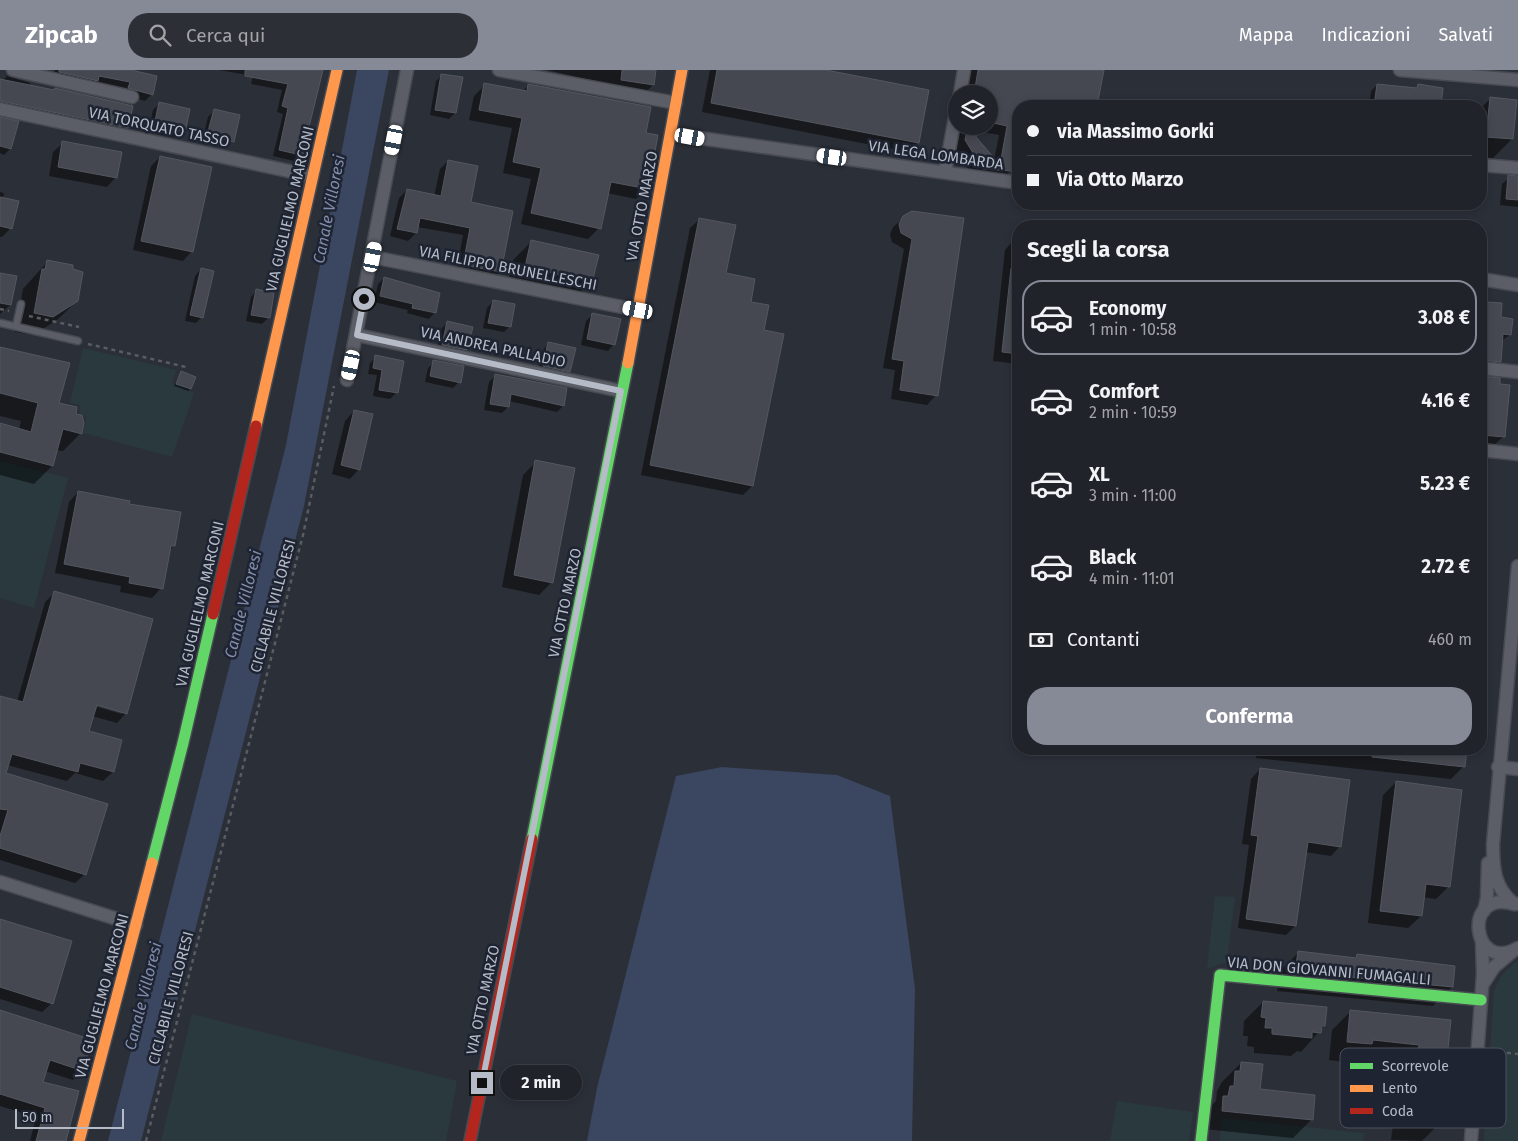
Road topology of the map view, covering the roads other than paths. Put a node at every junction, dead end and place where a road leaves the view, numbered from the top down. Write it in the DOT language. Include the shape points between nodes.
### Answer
graph roads {
  1 [pos="13,70"];
  2 [pos="336,70"];
  3 [pos="407,70"];
  4 [pos="499,70"];
  5 [pos="682,70"];
  6 [pos="964,70"];
  7 [pos="1400,70"];
  8 [pos="1518,80"];
  9 [pos="962,85"];
  10 [pos="132,97"];
  11 [pos="676,103"];
  12 [pos="0,109"];
  13 [pos="671,134"];
  14 [pos="952,135"];
  15 [pos="1487,165"];
  16 [pos="1518,168"];
  17 [pos="945,172"];
  18 [pos="312,176"];
  19 [pos="1012,182"];
  20 [pos="373,257"];
  21 [pos="1487,281"];
  22 [pos="1518,285"];
  23 [pos="21,304"];
  24 [pos="638,310"];
  25 [pos="0,322"];
  26 [pos="16,326"];
  27 [pos="357,335"];
  28 [pos="78,341"];
  29 [pos="1487,369"];
  30 [pos="1518,372"];
  31 [pos="342,379"];
  32 [pos="621,391"];
  33 [pos="1487,451"];
  34 [pos="1518,454"];
  35 [pos="1518,566"];
  36 [pos="1498,767"];
  37 [pos="1518,769"];
  38 [pos="1493,844"];
  39 [pos="0,882"];
  40 [pos="1517,905"];
  41 [pos="1484,911"];
  42 [pos="136,925"];
  43 [pos="1482,942"];
  44 [pos="1515,950"];
  45 [pos="1482,987"];
  46 [pos="1481,1000"];
  47 [pos="1477,1048"];
  48 [pos="1472,1128"];
  49 [pos="79,1141"];
  50 [pos="470,1141"];
  51 [pos="1201,1141"];
  52 [pos="1471,1141"];
  1 -- 10 [label="street"];
  2 -- 18 [label="street, VIA GUGLIELMO MARCONI"];
  3 -- 20 [label="street"];
  4 -- 11 [label="street"];
  5 -- 11 [label="street, VIA OTTO MARZO"];
  6 -- 9 [label="street"];
  7 -- 8 [label="street"];
  11 -- 13 [label="street, VIA OTTO MARZO"];
  12 -- 18 [label="street, VIA TORQUATO TASSO"];
  13 -- 17 [label="street, VIA LEGA LOMBARDA"];
  13 -- 24 [label="street, VIA OTTO MARZO"];
  14 -- 17 [label="street"];
  15 -- 16 [label="street"];
  17 -- 19 [label="street, VIA LEGA LOMBARDA"];
  18 -- 42 [label="street, VIA GUGLIELMO MARCONI" via="183,743"];
  20 -- 24 [label="street, VIA FILIPPO BRUNELLESCHI"];
  20 -- 27 [label="street"];
  21 -- 22 [label="street"];
  23 -- 26 [label="lane"];
  24 -- 32 [label="street, VIA OTTO MARZO"];
  25 -- 26 [label="lane"];
  26 -- 28 [label="lane"];
  27 -- 31 [label="street"];
  27 -- 32 [label="street, VIA ANDREA PALLADIO"];
  29 -- 30 [label="street"];
  32 -- 50 [label="street, VIA OTTO MARZO"];
  33 -- 34 [label="street"];
  35 -- 36 [label="street"];
  36 -- 37 [label="street"];
  36 -- 38 [label="street"];
  38 -- 40 [label="street" via="1496,880 1505,897"];
  38 -- 41 [label="street"];
  39 -- 42 [label="street"];
  40 -- 41 [label="street" via="1498,902"];
  41 -- 43 [label="street" via="1478,926"];
  42 -- 49 [label="street, VIA GUGLIELMO MARCONI"];
  43 -- 44 [label="street" via="1496,952"];
  43 -- 45 [label="street"];
  44 -- 45 [label="street" via="1494,967"];
  45 -- 46 [label="street"];
  46 -- 47 [label="street"];
  46 -- 51 [label="street, VIA DON GIOVANNI FUMAGALLI" via="1220,975"];
  48 -- 52 [label="street"];
}
